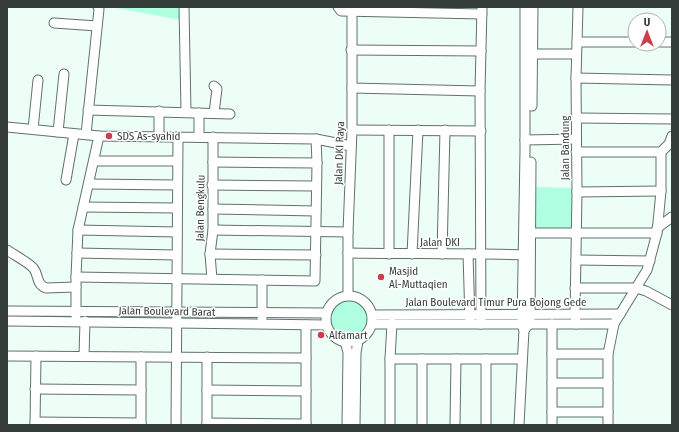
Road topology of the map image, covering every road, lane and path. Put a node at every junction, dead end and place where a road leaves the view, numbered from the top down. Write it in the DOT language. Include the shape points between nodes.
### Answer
graph roads {
  1 [pos="98,7"];
  2 [pos="184,7"];
  3 [pos="338,7"];
  4 [pos="525,7"];
  5 [pos="533,7"];
  6 [pos="578,7"];
  7 [pos="482,11"];
  8 [pos="352,12"];
  9 [pos="54,23"];
  10 [pos="97,26"];
  11 [pos="578,42"];
  12 [pos="627,42"];
  13 [pos="351,50"];
  14 [pos="481,51"];
  15 [pos="529,54"];
  16 [pos="576,54"];
  17 [pos="64,74"];
  18 [pos="576,78"];
  19 [pos="38,80"];
  20 [pos="672,80"];
  21 [pos="214,86"];
  22 [pos="352,88"];
  23 [pos="480,91"];
  24 [pos="88,110"];
  25 [pos="159,111"];
  26 [pos="186,112"];
  27 [pos="199,113"];
  28 [pos="214,113"];
  29 [pos="230,114"];
  30 [pos="577,118"];
  31 [pos="672,119"];
  32 [pos="7,127"];
  33 [pos="33,129"];
  34 [pos="352,130"];
  35 [pos="389,130"];
  36 [pos="418,130"];
  37 [pos="445,130"];
  38 [pos="481,131"];
  39 [pos="58,132"];
  40 [pos="74,134"];
  41 [pos="86,134"];
  42 [pos="99,136"];
  43 [pos="159,137"];
  44 [pos="178,137"];
  45 [pos="199,137"];
  46 [pos="212,137"];
  47 [pos="672,138"];
  48 [pos="316,139"];
  49 [pos="576,139"];
  50 [pos="528,140"];
  51 [pos="351,146"];
  52 [pos="576,152"];
  53 [pos="661,152"];
  54 [pos="94,161"];
  55 [pos="178,161"];
  56 [pos="212,162"];
  57 [pos="317,163"];
  58 [pos="66,180"];
  59 [pos="89,184"];
  60 [pos="177,185"];
  61 [pos="212,185"];
  62 [pos="316,186"];
  63 [pos="661,191"];
  64 [pos="577,192"];
  65 [pos="83,207"];
  66 [pos="177,208"];
  67 [pos="213,209"];
  68 [pos="316,211"];
  69 [pos="672,217"];
  70 [pos="78,230"];
  71 [pos="213,230"];
  72 [pos="657,231"];
  73 [pos="177,232"];
  74 [pos="317,232"];
  75 [pos="348,232"];
  76 [pos="528,233"];
  77 [pos="577,233"];
  78 [pos="7,250"];
  79 [pos="77,253"];
  80 [pos="348,253"];
  81 [pos="480,253"];
  82 [pos="210,254"];
  83 [pos="389,254"];
  84 [pos="412,254"];
  85 [pos="442,254"];
  86 [pos="468,254"];
  87 [pos="176,255"];
  88 [pos="316,255"];
  89 [pos="527,255"];
  90 [pos="576,260"];
  91 [pos="650,261"];
  92 [pos="76,277"];
  93 [pos="176,279"];
  94 [pos="212,280"];
  95 [pos="262,280"];
  96 [pos="76,287"];
  97 [pos="575,288"];
  98 [pos="636,288"];
  99 [pos="348,295"];
  100 [pos="672,305"];
  101 [pos="7,311"];
  102 [pos="76,312"];
  103 [pos="176,313"];
  104 [pos="262,313"];
  105 [pos="326,313"];
  106 [pos="469,314"];
  107 [pos="481,314"];
  108 [pos="620,314"];
  109 [pos="373,319"];
  110 [pos="576,319"];
  111 [pos="7,320"];
  112 [pos="80,321"];
  113 [pos="525,321"];
  114 [pos="176,323"];
  115 [pos="262,324"];
  116 [pos="392,324"];
  117 [pos="470,324"];
  118 [pos="481,324"];
  119 [pos="552,324"];
  120 [pos="614,324"];
  121 [pos="306,325"];
  122 [pos="326,325"];
  123 [pos="358,341"];
  124 [pos="345,342"];
  125 [pos="552,354"];
  126 [pos="608,354"];
  127 [pos="7,356"];
  128 [pos="36,356"];
  129 [pos="84,356"];
  130 [pos="141,357"];
  131 [pos="207,357"];
  132 [pos="176,358"];
  133 [pos="306,358"];
  134 [pos="390,359"];
  135 [pos="422,359"];
  136 [pos="456,359"];
  137 [pos="486,359"];
  138 [pos="522,359"];
  139 [pos="552,383"];
  140 [pos="608,383"];
  141 [pos="35,389"];
  142 [pos="141,390"];
  143 [pos="207,390"];
  144 [pos="306,391"];
  145 [pos="552,412"];
  146 [pos="608,412"];
  147 [pos="35,423"];
  148 [pos="141,424"];
  149 [pos="207,424"];
  150 [pos="306,424"];
  151 [pos="176,425"];
  152 [pos="347,425"];
  153 [pos="355,425"];
  154 [pos="390,425"];
  155 [pos="422,425"];
  156 [pos="455,425"];
  157 [pos="486,425"];
  158 [pos="519,425"];
  159 [pos="552,425"];
  160 [pos="608,425"];
  1 -- 10 [label="street"];
  2 -- 26 [label="street"];
  3 -- 8 [label="street" via="341,11"];
  4 -- 15 [label="street"];
  5 -- 15 [label="street"];
  6 -- 11 [label="street, Jalan Bandung"];
  7 -- 8 [label="street"];
  7 -- 14 [label="street"];
  8 -- 13 [label="street, Jalan DKI Raya"];
  9 -- 10 [label="street"];
  10 -- 24 [label="street"];
  11 -- 12 [label="street"];
  11 -- 16 [label="street, Jalan Bandung"];
  13 -- 14 [label="street"];
  13 -- 22 [label="street, Jalan DKI Raya"];
  14 -- 23 [label="street"];
  15 -- 16 [label="street"];
  15 -- 50 [label="street"];
  16 -- 18 [label="street, Jalan Bandung"];
  17 -- 39 [label="street"];
  18 -- 20 [label="street"];
  18 -- 30 [label="street, Jalan Bandung"];
  19 -- 33 [label="street"];
  21 -- 28 [label="street" via="217,95"];
  22 -- 23 [label="street"];
  22 -- 34 [label="street, Jalan DKI Raya"];
  23 -- 38 [label="street"];
  24 -- 25 [label="street"];
  24 -- 41 [label="street"];
  25 -- 26 [label="street"];
  25 -- 43 [label="street"];
  26 -- 27 [label="street"];
  27 -- 28 [label="street"];
  27 -- 45 [label="street"];
  28 -- 29 [label="street"];
  30 -- 31 [label="street"];
  30 -- 49 [label="street, Jalan Bandung"];
  32 -- 33 [label="street"];
  33 -- 39 [label="street"];
  34 -- 35 [label="street"];
  34 -- 51 [label="street, Jalan DKI Raya"];
  35 -- 36 [label="street"];
  35 -- 83 [label="street"];
  36 -- 37 [label="street"];
  36 -- 84 [label="street"];
  37 -- 38 [label="street"];
  37 -- 85 [label="street"];
  38 -- 81 [label="street"];
  39 -- 40 [label="street"];
  40 -- 41 [label="street"];
  40 -- 58 [label="street"];
  41 -- 42 [label="street"];
  42 -- 43 [label="street"];
  42 -- 54 [label="street"];
  43 -- 44 [label="street"];
  44 -- 45 [label="street"];
  44 -- 55 [label="street"];
  45 -- 46 [label="street"];
  46 -- 48 [label="street"];
  46 -- 56 [label="street, Jalan Bengkulu"];
  47 -- 53 [label="street"];
  48 -- 51 [label="street"];
  48 -- 57 [label="street"];
  49 -- 50 [label="street"];
  49 -- 52 [label="street, Jalan Bandung"];
  50 -- 76 [label="street"];
  51 -- 75 [label="street, Jalan DKI Raya"];
  52 -- 53 [label="street"];
  52 -- 64 [label="street, Jalan Bandung"];
  53 -- 63 [label="street"];
  54 -- 55 [label="street"];
  54 -- 59 [label="street"];
  55 -- 60 [label="street"];
  56 -- 57 [label="street"];
  56 -- 61 [label="street, Jalan Bengkulu"];
  57 -- 62 [label="street"];
  59 -- 60 [label="street"];
  59 -- 65 [label="street"];
  60 -- 66 [label="street"];
  61 -- 62 [label="street"];
  61 -- 67 [label="street, Jalan Bengkulu"];
  62 -- 68 [label="street"];
  63 -- 64 [label="street"];
  63 -- 72 [label="street"];
  64 -- 77 [label="street, Jalan Bandung"];
  65 -- 66 [label="street"];
  65 -- 70 [label="street"];
  66 -- 73 [label="street"];
  67 -- 68 [label="street"];
  67 -- 71 [label="street, Jalan Bengkulu"];
  68 -- 74 [label="street"];
  69 -- 72 [label="street"];
  70 -- 73 [label="street"];
  70 -- 79 [label="street"];
  71 -- 74 [label="street"];
  71 -- 82 [label="street, Jalan Bengkulu"];
  72 -- 77 [label="street"];
  72 -- 91 [label="street"];
  73 -- 87 [label="street"];
  74 -- 75 [label="street"];
  74 -- 88 [label="street"];
  75 -- 80 [label="street, Jalan DKI Raya"];
  76 -- 77 [label="street"];
  76 -- 89 [label="street"];
  77 -- 90 [label="street, Jalan Bandung"];
  78 -- 96 [label="street" via="32,267 42,286"];
  79 -- 87 [label="street"];
  79 -- 92 [label="street"];
  80 -- 83 [label="street, Jalan DKI"];
  80 -- 99 [label="street, Jalan DKI Raya"];
  81 -- 86 [label="street, Jalan DKI"];
  81 -- 89 [label="street, Jalan DKI"];
  81 -- 107 [label="street"];
  82 -- 88 [label="street"];
  82 -- 94 [label="street, Jalan Bengkulu"];
  83 -- 84 [label="street, Jalan DKI"];
  84 -- 85 [label="street, Jalan DKI"];
  85 -- 86 [label="street, Jalan DKI"];
  86 -- 106 [label="street"];
  87 -- 93 [label="street"];
  88 -- 95 [label="street" via="315,281"];
  89 -- 113 [label="street"];
  90 -- 91 [label="street"];
  90 -- 97 [label="street, Jalan Bandung"];
  91 -- 98 [label="street"];
  92 -- 93 [label="street"];
  92 -- 96 [label="street"];
  93 -- 94 [label="street"];
  93 -- 103 [label="street"];
  94 -- 95 [label="street"];
  95 -- 104 [label="street"];
  96 -- 102 [label="street"];
  97 -- 98 [label="street"];
  97 -- 110 [label="street, Jalan Bandung"];
  98 -- 100 [label="street"];
  98 -- 108 [label="street"];
  99 -- 105 [label="street" via="330,304"];
  99 -- 109 [label="street" via="359,297 367,304"];
  101 -- 102 [label="street, Jalan Boulevard Barat"];
  102 -- 103 [label="street, Jalan Boulevard Barat"];
  102 -- 112 [label="street"];
  103 -- 104 [label="street, Jalan Boulevard Barat"];
  103 -- 114 [label="street"];
  104 -- 105 [label="street, Jalan Boulevard Barat"];
  104 -- 115 [label="street"];
  105 -- 122 [label="street"];
  106 -- 107 [label="street, Jalan Boulevard Timur Pura Bojong Gede"];
  106 -- 109 [label="street, Jalan Boulevard Timur Pura Bojong Gede"];
  106 -- 117 [label="street"];
  107 -- 113 [label="street, Jalan Boulevard Timur Pura Bojong Gede"];
  107 -- 118 [label="street"];
  108 -- 110 [label="street, Jalan Boulevard Timur Pura Bojong Gede"];
  108 -- 120 [label="street"];
  109 -- 116 [label="street, Jalan Boulevard Timur Pura Bojong Gede"];
  109 -- 123 [label="street" via="370,331"];
  110 -- 113 [label="street, Jalan Boulevard Timur Pura Bojong Gede"];
  110 -- 119 [label="street, Jalan Boulevard Timur Pura Bojong Gede"];
  110 -- 120 [label="street, Jalan Boulevard Timur Pura Bojong Gede"];
  111 -- 112 [label="street, Jalan Boulevard Barat"];
  112 -- 114 [label="street, Jalan Boulevard Barat"];
  112 -- 129 [label="street"];
  113 -- 118 [label="street, Jalan Boulevard Timur Pura Bojong Gede"];
  113 -- 119 [label="street, Jalan Boulevard Timur Pura Bojong Gede"];
  113 -- 138 [label="street"];
  114 -- 115 [label="street, Jalan Boulevard Barat"];
  114 -- 132 [label="street"];
  115 -- 121 [label="street, Jalan Boulevard Barat"];
  116 -- 117 [label="street, Jalan Boulevard Timur Pura Bojong Gede"];
  116 -- 134 [label="street"];
  117 -- 118 [label="street, Jalan Boulevard Timur Pura Bojong Gede"];
  119 -- 125 [label="street"];
  120 -- 126 [label="street"];
  121 -- 122 [label="street, Jalan Boulevard Barat"];
  121 -- 133 [label="street"];
  122 -- 124 [label="street" via="333,336"];
  123 -- 124 [label="street"];
  123 -- 153 [label="street"];
  124 -- 152 [label="street" via="348,352"];
  125 -- 126 [label="street"];
  125 -- 139 [label="street"];
  126 -- 140 [label="street"];
  127 -- 128 [label="street"];
  128 -- 129 [label="street"];
  128 -- 141 [label="street"];
  129 -- 130 [label="street"];
  130 -- 132 [label="street"];
  130 -- 142 [label="street"];
  131 -- 132 [label="street"];
  131 -- 133 [label="street"];
  131 -- 143 [label="street"];
  132 -- 151 [label="street"];
  133 -- 144 [label="street"];
  134 -- 135 [label="street"];
  134 -- 154 [label="street"];
  135 -- 136 [label="street"];
  135 -- 155 [label="street"];
  136 -- 137 [label="street"];
  136 -- 156 [label="street"];
  137 -- 138 [label="street"];
  137 -- 157 [label="street"];
  138 -- 158 [label="street"];
  139 -- 140 [label="street"];
  139 -- 145 [label="street"];
  140 -- 146 [label="street"];
  141 -- 142 [label="street"];
  141 -- 147 [label="street"];
  142 -- 148 [label="street"];
  143 -- 144 [label="street"];
  143 -- 149 [label="street"];
  144 -- 150 [label="street"];
  145 -- 146 [label="street"];
  145 -- 159 [label="street"];
  146 -- 160 [label="street"];
  147 -- 148 [label="street"];
  149 -- 150 [label="street"];
}
